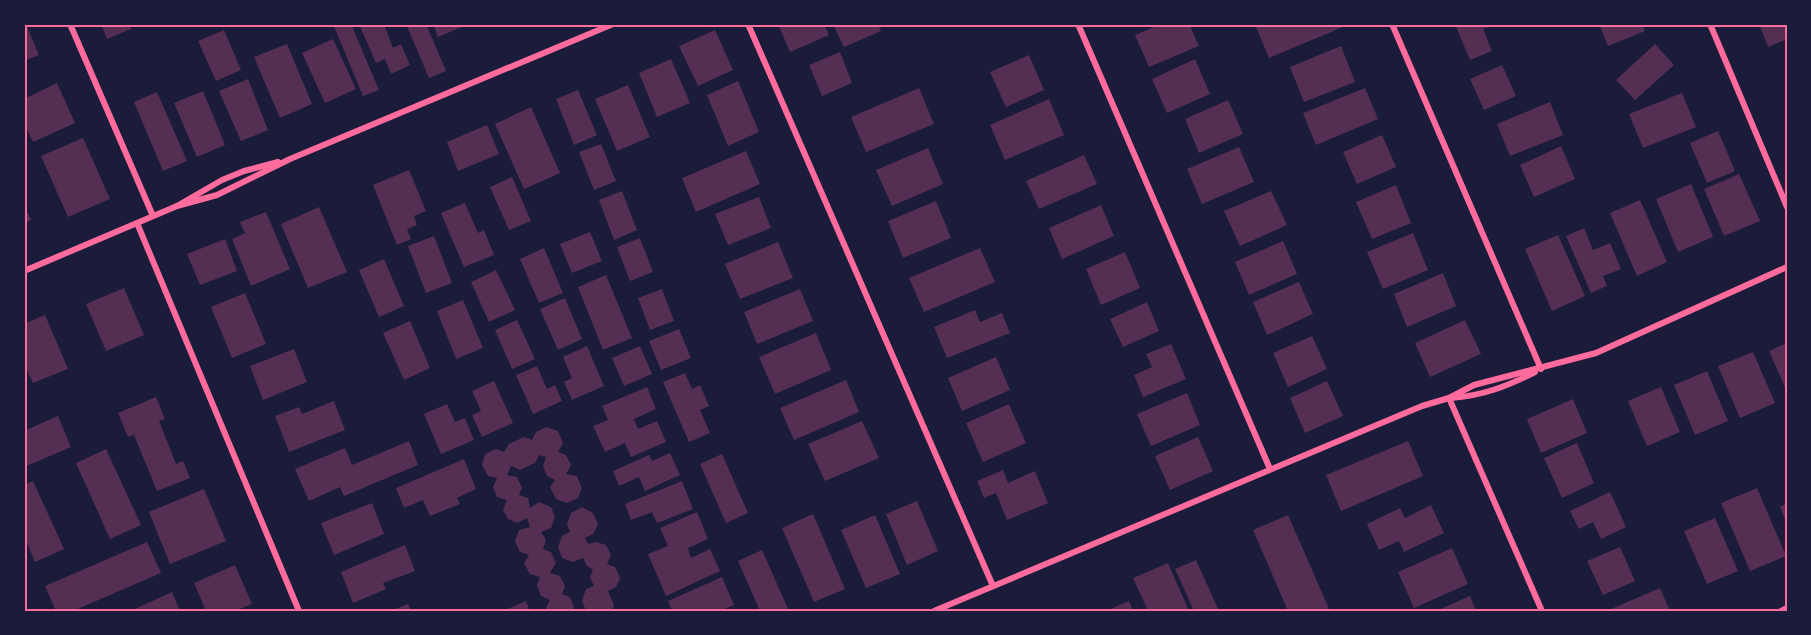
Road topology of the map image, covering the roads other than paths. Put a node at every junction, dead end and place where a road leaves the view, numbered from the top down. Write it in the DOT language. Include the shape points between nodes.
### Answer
graph roads {
  1 [pos="70,24"];
  2 [pos="613,24"];
  3 [pos="748,24"];
  4 [pos="1078,24"];
  5 [pos="1392,24"];
  6 [pos="1710,24"];
  7 [pos="290,159"];
  8 [pos="177,206"];
  9 [pos="1787,207"];
  10 [pos="153,216"];
  11 [pos="137,223"];
  12 [pos="1787,267"];
  13 [pos="24,271"];
  14 [pos="1541,369"];
  15 [pos="1449,398"];
  16 [pos="1270,470"];
  17 [pos="993,586"];
  18 [pos="1787,608"];
  19 [pos="300,611"];
  20 [pos="934,611"];
  21 [pos="1542,611"];
  22 [pos="1781,611"];
  1 -- 10 [label="street"];
  2 -- 7 [label="street"];
  3 -- 17 [label="street"];
  4 -- 16 [label="street"];
  5 -- 14 [label="street"];
  6 -- 9 [label="street"];
  7 -- 8 [label="street" via="217,195"];
  7 -- 8 [label="street" via="222,180"];
  8 -- 10 [label="street"];
  10 -- 11 [label="street"];
  11 -- 13 [label="street"];
  11 -- 19 [label="street"];
  12 -- 14 [label="street" via="1596,353"];
  14 -- 15 [label="street" via="1474,385"];
  14 -- 15 [label="street" via="1486,393"];
  15 -- 16 [label="street"];
  15 -- 21 [label="street"];
  16 -- 17 [label="street"];
  17 -- 20 [label="street"];
  18 -- 22 [label="street"];
}
